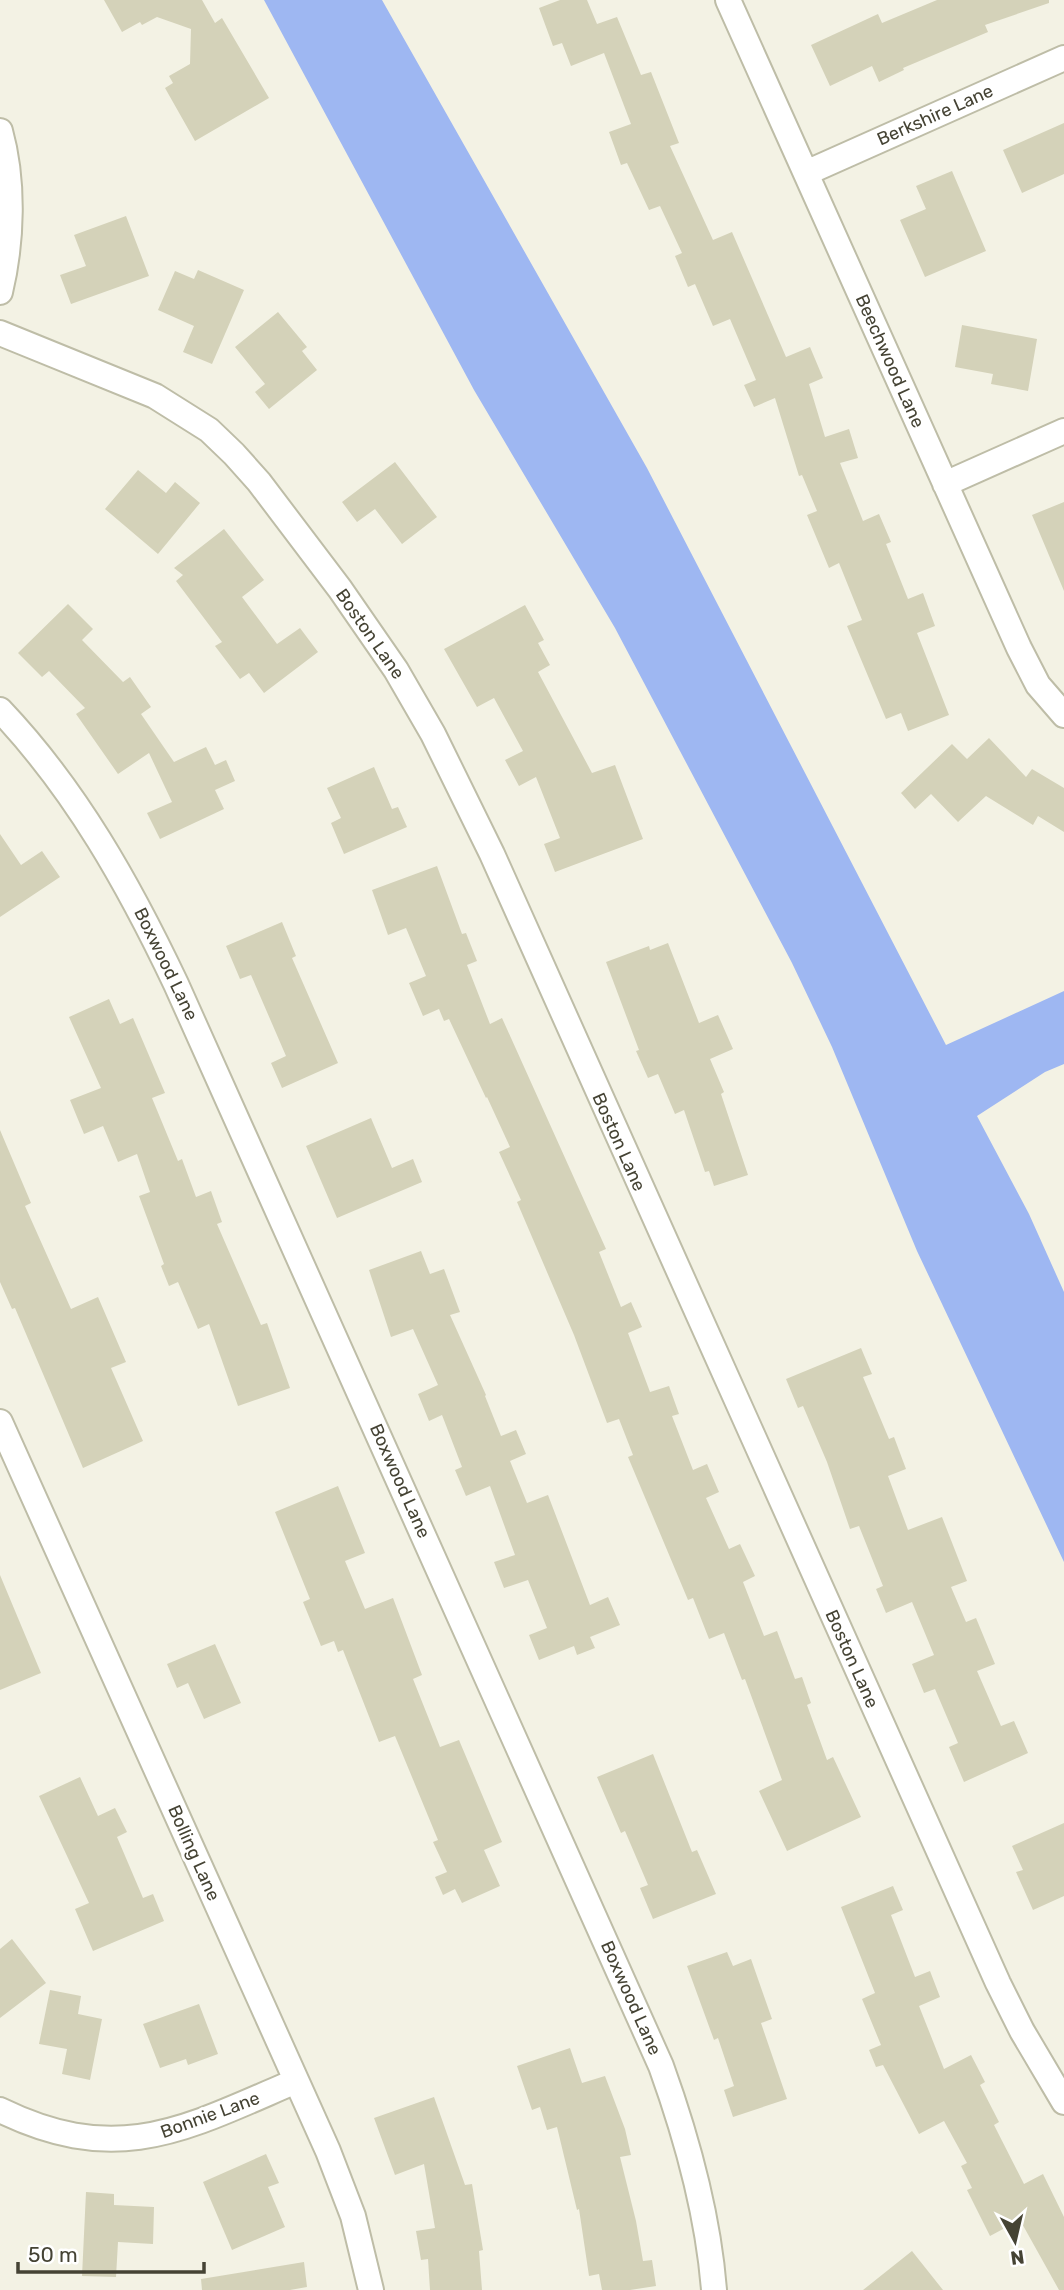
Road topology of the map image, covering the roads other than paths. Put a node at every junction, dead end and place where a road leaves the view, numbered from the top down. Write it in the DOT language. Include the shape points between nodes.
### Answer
graph roads {
  1 [pos="728,0"];
  2 [pos="1064,58"];
  3 [pos="0,131"];
  4 [pos="806,173"];
  5 [pos="0,292"];
  6 [pos="0,333"];
  7 [pos="1064,431"];
  8 [pos="945,484"];
  9 [pos="0,710"];
  10 [pos="1064,715"];
  11 [pos="0,1422"];
  12 [pos="296,2081"];
  13 [pos="1064,2102"];
  14 [pos="0,2110"];
  15 [pos="371,2290"];
  16 [pos="714,2290"];
  1 -- 4 [label="street, Beechwood Lane"];
  2 -- 4 [label="street, Berkshire Lane"];
  3 -- 5 [label="street" via="9,228"];
  4 -- 8 [label="street, Beechwood Lane"];
  6 -- 13 [label="street, Boston Lane" via="155,396 216,436 259,482 340,589 414,700 492,854 998,1983"];
  7 -- 8 [label="street"];
  8 -- 10 [label="street, Beechwood Lane" via="1028,667"];
  9 -- 16 [label="street, Boxwood Lane" via="91,825 176,984 661,2066 698,2187"];
  11 -- 12 [label="street, Bolling Lane"];
  12 -- 14 [label="street, Bonnie Lane" via="185,2127 133,2139 67,2134"];
  12 -- 15 [label="street, Bolling Lane" via="346,2195"];
}
